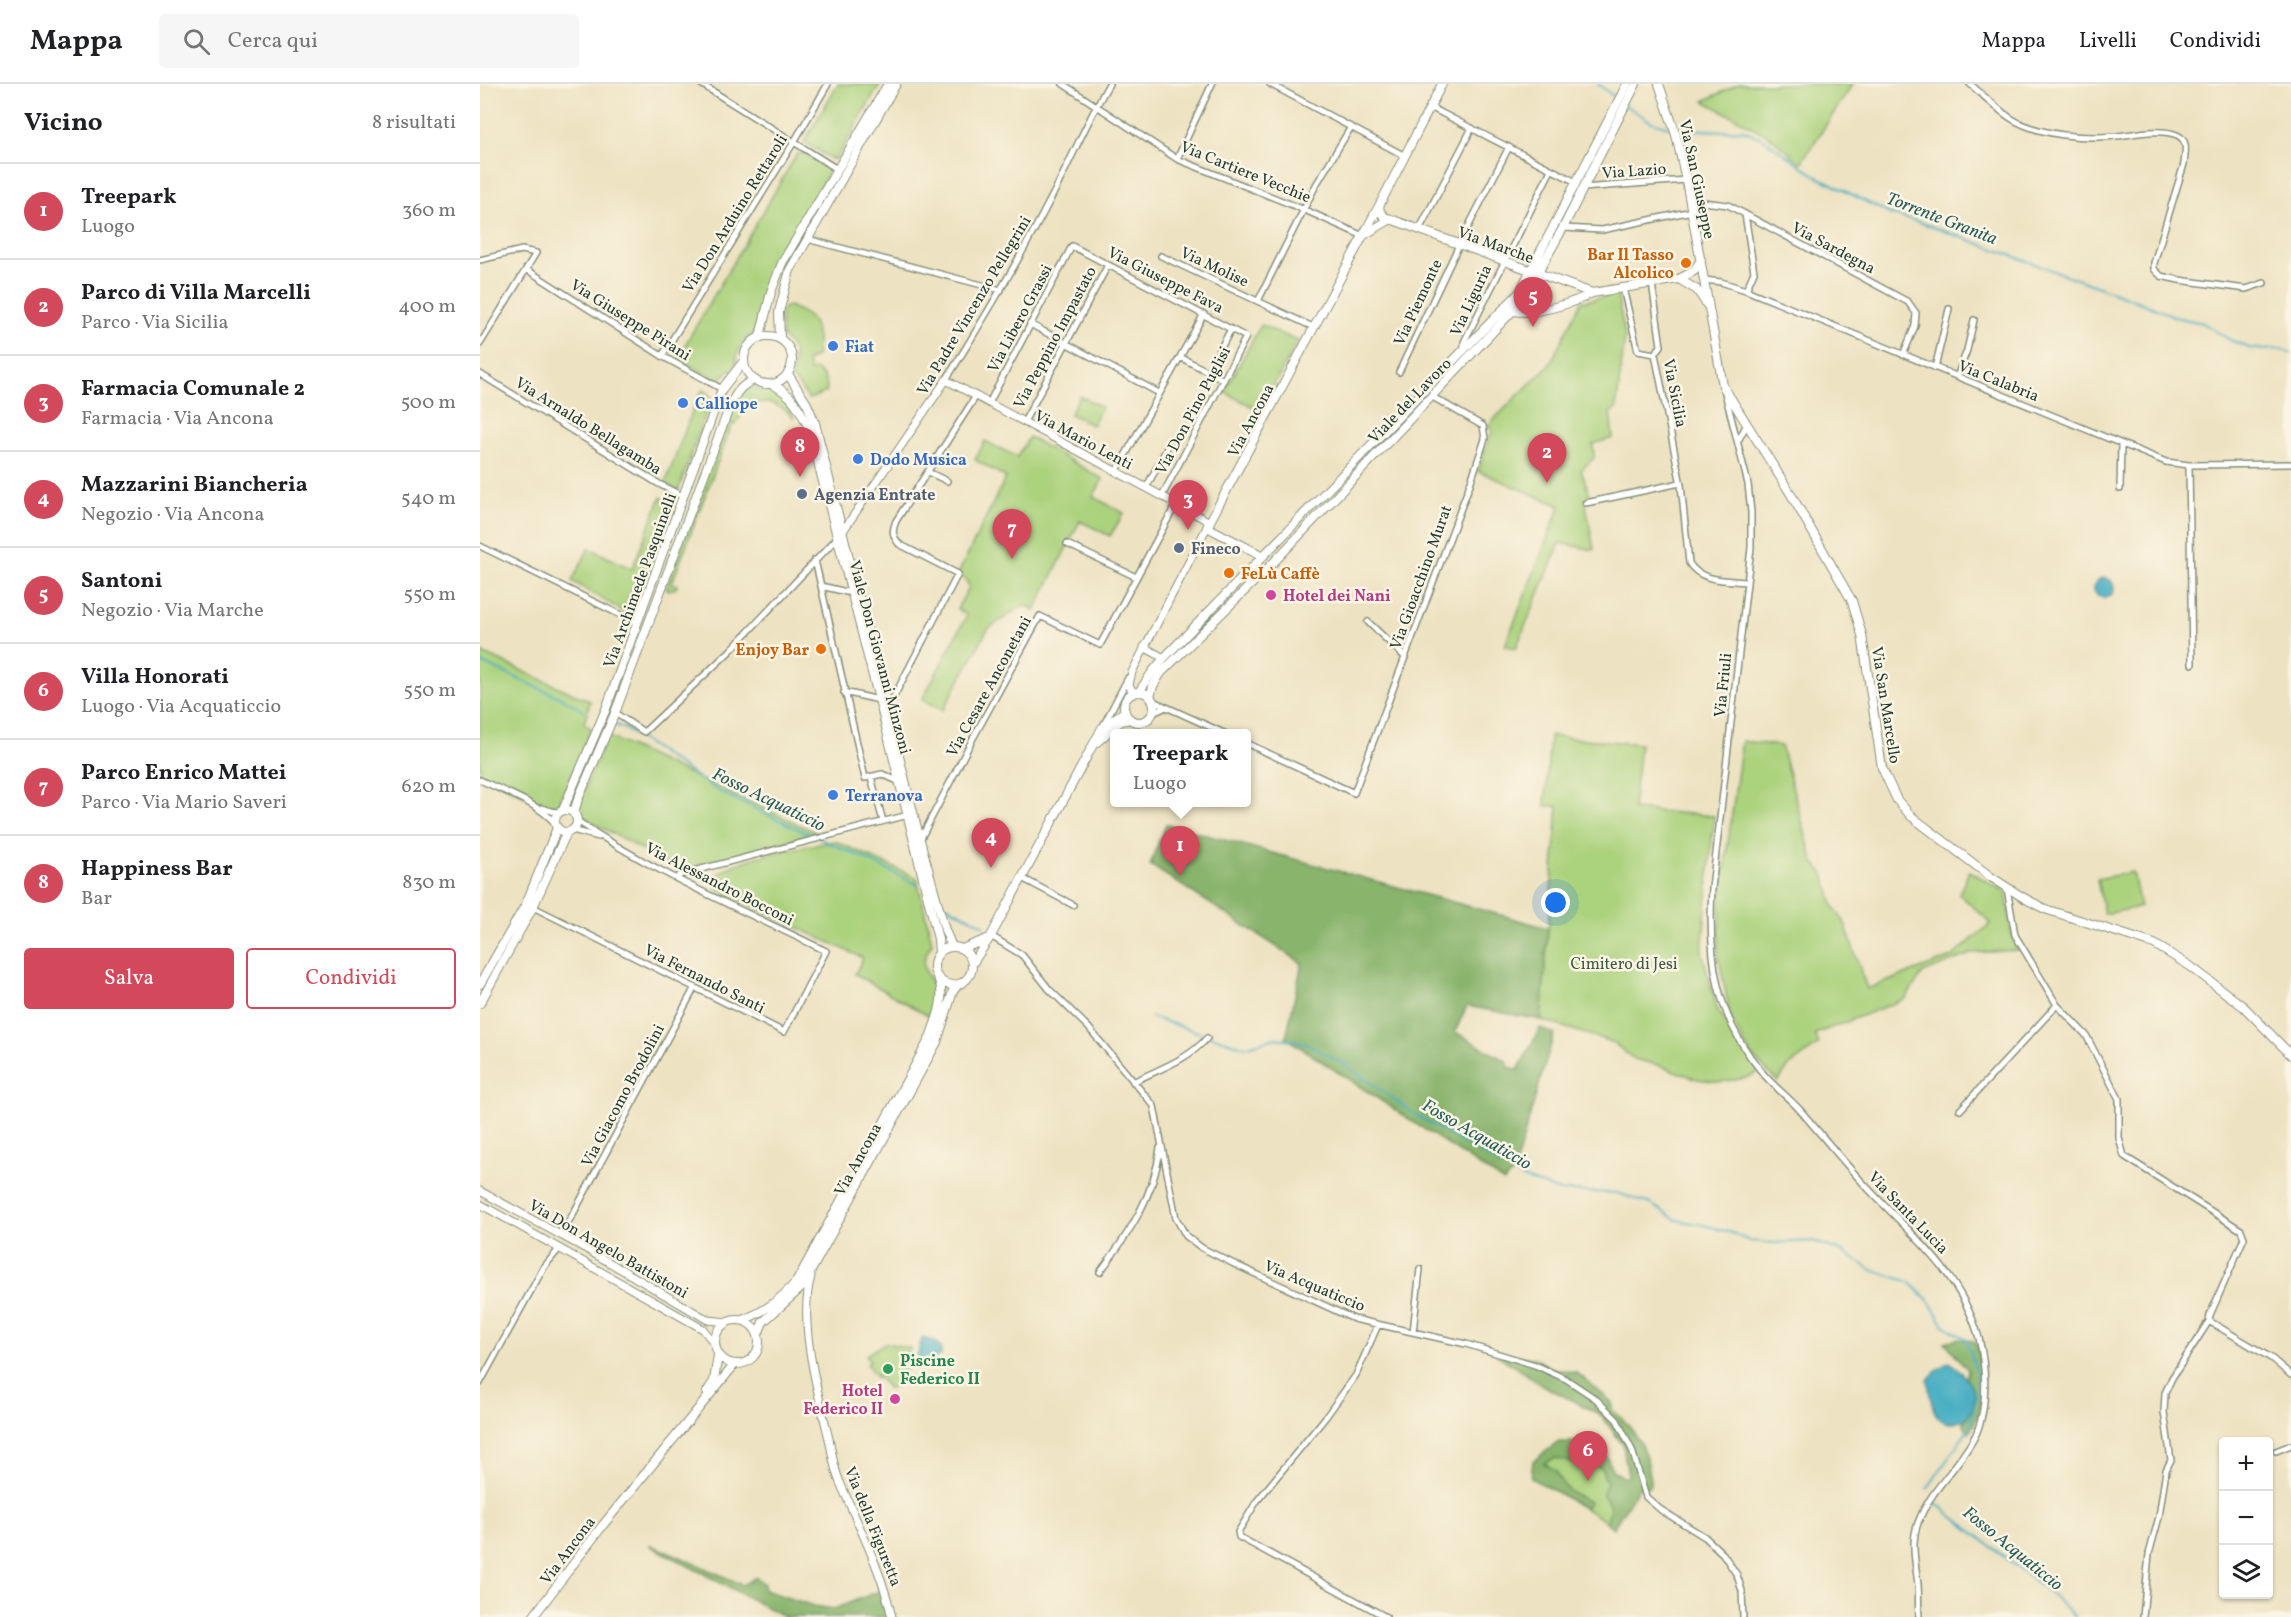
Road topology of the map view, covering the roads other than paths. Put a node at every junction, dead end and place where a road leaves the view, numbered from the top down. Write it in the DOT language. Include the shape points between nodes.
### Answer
graph roads {
  1 [pos="700,84"];
  2 [pos="828,84"];
  3 [pos="888,84"];
  4 [pos="896,84"];
  5 [pos="1063,84"];
  6 [pos="1109,84"];
  7 [pos="1212,84"];
  8 [pos="1270,84"];
  9 [pos="1442,84"];
  10 [pos="1659,84"];
  11 [pos="1970,84"];
  12 [pos="1630,86"];
  13 [pos="1096,106"];
  14 [pos="1430,107"];
  15 [pos="1351,128"];
  16 [pos="1472,128"];
  17 [pos="1609,128"];
  18 [pos="794,142"];
  19 [pos="1509,147"];
  20 [pos="1405,156"];
  21 [pos="1177,159"];
  22 [pos="837,169"];
  23 [pos="1551,170"];
  24 [pos="1686,180"];
  25 [pos="1576,182"];
  26 [pos="1583,188"];
  27 [pos="1380,206"];
  28 [pos="1692,207"];
  29 [pos="1305,210"];
  30 [pos="1745,214"];
  31 [pos="1391,219"];
  32 [pos="1563,228"];
  33 [pos="1419,230"];
  34 [pos="1363,236"];
  35 [pos="807,240"];
  36 [pos="1459,245"];
  37 [pos="1072,246"];
  38 [pos="1161,256"];
  39 [pos="480,260"];
  40 [pos="1701,260"];
  41 [pos="1503,261"];
  42 [pos="1108,265"];
  43 [pos="526,269"];
  44 [pos="1534,273"];
  45 [pos="1679,279"];
  46 [pos="1705,280"];
  47 [pos="2264,283"];
  48 [pos="1652,284"];
  49 [pos="1690,284"];
  50 [pos="1623,288"];
  51 [pos="1001,290"];
  52 [pos="1746,290"];
  53 [pos="1592,293"];
  54 [pos="1258,301"];
  55 [pos="1710,309"];
  56 [pos="1949,309"];
  57 [pos="1515,311"];
  58 [pos="1204,314"];
  59 [pos="1974,320"];
  60 [pos="1030,324"];
  61 [pos="1313,327"];
  62 [pos="1231,329"];
  63 [pos="760,336"];
  64 [pos="1246,337"];
  65 [pos="780,338"];
  66 [pos="480,344"];
  67 [pos="1066,344"];
  68 [pos="1464,351"];
  69 [pos="1655,354"];
  70 [pos="1903,355"];
  71 [pos="662,356"];
  72 [pos="1180,357"];
  73 [pos="743,362"];
  74 [pos="1935,368"];
  75 [pos="1208,372"];
  76 [pos="1399,372"];
  77 [pos="480,374"];
  78 [pos="788,374"];
  79 [pos="1957,377"];
  80 [pos="754,380"];
  81 [pos="946,380"];
  82 [pos="1224,380"];
  83 [pos="771,384"];
  84 [pos="1723,386"];
  85 [pos="722,389"];
  86 [pos="1159,393"];
  87 [pos="976,396"];
  88 [pos="1431,396"];
  89 [pos="989,404"];
  90 [pos="1024,422"];
  91 [pos="1747,424"];
  92 [pos="1738,441"];
  93 [pos="1169,444"];
  94 [pos="2121,445"];
  95 [pos="2291,464"];
  96 [pos="2189,465"];
  97 [pos="928,472"];
  98 [pos="1116,472"];
  99 [pos="947,481"];
  100 [pos="1680,483"];
  101 [pos="1146,488"];
  102 [pos="2120,489"];
  103 [pos="1162,496"];
  104 [pos="684,497"];
  105 [pos="1176,504"];
  106 [pos="1586,504"];
  107 [pos="1208,525"];
  108 [pos="843,531"];
  109 [pos="837,538"];
  110 [pos="1067,544"];
  111 [pos="480,546"];
  112 [pos="1263,556"];
  113 [pos="815,560"];
  114 [pos="1136,577"];
  115 [pos="1747,582"];
  116 [pos="821,586"];
  117 [pos="851,593"];
  118 [pos="1368,622"];
  119 [pos="637,623"];
  120 [pos="1144,647"];
  121 [pos="1405,657"];
  122 [pos="1164,658"];
  123 [pos="2192,664"];
  124 [pos="1132,672"];
  125 [pos="844,692"];
  126 [pos="1136,693"];
  127 [pos="1151,699"];
  128 [pos="879,700"];
  129 [pos="1168,706"];
  130 [pos="888,708"];
  131 [pos="1125,711"];
  132 [pos="615,713"];
  133 [pos="1153,713"];
  134 [pos="1130,719"];
  135 [pos="1102,728"];
  136 [pos="1112,729"];
  137 [pos="1216,729"];
  138 [pos="1110,731"];
  139 [pos="1094,745"];
  140 [pos="1251,745"];
  141 [pos="871,777"];
  142 [pos="480,780"];
  143 [pos="900,782"];
  144 [pos="534,806"];
  145 [pos="561,812"];
  146 [pos="908,815"];
  147 [pos="575,817"];
  148 [pos="883,821"];
  149 [pos="556,825"];
  150 [pos="569,831"];
  151 [pos="603,838"];
  152 [pos="921,840"];
  153 [pos="1022,878"];
  154 [pos="678,879"];
  155 [pos="2007,888"];
  156 [pos="1073,905"];
  157 [pos="533,907"];
  158 [pos="991,936"];
  159 [pos="952,947"];
  160 [pos="962,949"];
  161 [pos="826,951"];
  162 [pos="939,953"];
  163 [pos="972,964"];
  164 [pos="939,980"];
  165 [pos="480,984"];
  166 [pos="959,984"];
  167 [pos="695,987"];
  168 [pos="1718,989"];
  169 [pos="480,1003"];
  170 [pos="2057,1005"];
  171 [pos="1207,1038"];
  172 [pos="2291,1055"];
  173 [pos="1133,1082"];
  174 [pos="1960,1110"];
  175 [pos="1161,1141"];
  176 [pos="480,1191"];
  177 [pos="480,1204"];
  178 [pos="572,1216"];
  179 [pos="558,1233"];
  180 [pos="565,1238"];
  181 [pos="552,1245"];
  182 [pos="559,1249"];
  183 [pos="544,1267"];
  184 [pos="813,1268"];
  185 [pos="1420,1269"];
  186 [pos="1100,1272"];
  187 [pos="742,1320"];
  188 [pos="2209,1321"];
  189 [pos="728,1322"];
  190 [pos="1378,1325"];
  191 [pos="1413,1332"];
  192 [pos="758,1334"];
  193 [pos="714,1343"];
  194 [pos="718,1355"];
  195 [pos="735,1365"];
  196 [pos="2291,1375"];
  197 [pos="480,1383"];
  198 [pos="692,1416"];
  199 [pos="2291,1445"];
  200 [pos="2276,1451"];
  201 [pos="533,1617"];
  202 [pos="892,1617"];
  203 [pos="1386,1617"];
  204 [pos="1743,1617"];
  205 [pos="1919,1617"];
  206 [pos="2143,1617"];
  1 -- 18 [label="street"];
  2 -- 18 [label="street, Via Don Arduino Rettaroli"];
  3 -- 22 [label="main road"];
  4 -- 35 [label="main road"];
  5 -- 13 [label="street, Via Cartiere Vecchie"];
  6 -- 13 [label="street, Via Padre Vincenzo Pellegrini"];
  7 -- 21 [label="street"];
  8 -- 15 [label="street"];
  9 -- 14 [label="main road, Via Ancona"];
  10 -- 24 [label="main road, Via San Giuseppe"];
  11 -- 47 [label="street" via="2010,117 2030,127 2096,138 2170,133 2184,139 2184,164 2154,269 2161,276 2246,290"];
  12 -- 17 [label="main road, Viale del Lavoro"];
  13 -- 21 [label="street, Via Cartiere Vecchie"];
  13 -- 51 [label="street, Via Padre Vincenzo Pellegrini"];
  14 -- 16 [label="street"];
  14 -- 20 [label="main road, Via Ancona"];
  15 -- 20 [label="street"];
  15 -- 29 [label="street, Via Molise"];
  16 -- 19 [label="street"];
  16 -- 33 [label="street"];
  17 -- 25 [label="main road, Viale del Lavoro"];
  17 -- 26 [label="main road, Viale del Lavoro"];
  18 -- 22 [label="street"];
  18 -- 71 [label="street, Via Don Arduino Rettaroli"];
  19 -- 23 [label="street"];
  19 -- 36 [label="street, Via Piemonte"];
  20 -- 27 [label="main road, Via Ancona"];
  21 -- 29 [label="street, Via Cartiere Vecchie"];
  22 -- 63 [label="main road" via="782,263"];
  23 -- 25 [label="street"];
  23 -- 41 [label="street, Via Liguria"];
  24 -- 26 [label="street, Via Lazio"];
  24 -- 28 [label="main road, Via San Giuseppe"];
  25 -- 44 [label="main road, Viale del Lavoro"];
  26 -- 32 [label="main road, Viale del Lavoro"];
  27 -- 31 [label="main road, Via Marche" via="1382,214"];
  27 -- 34 [label="main road, Via Ancona"];
  28 -- 30 [label="street, Via Sardegna" via="1703,202 1728,205"];
  28 -- 32 [label="street, Via Sardegna" via="1602,230"];
  28 -- 40 [label="main road, Via San Giuseppe"];
  29 -- 34 [label="street, Via Cartiere Vecchie"];
  29 -- 54 [label="street, Via Molise"];
  30 -- 52 [label="street" via="1754,272"];
  30 -- 70 [label="street, Via Sardegna" via="1908,302 1916,313 1915,326"];
  31 -- 33 [label="main road, Via Marche"];
  31 -- 34 [label="main road"];
  32 -- 44 [label="main road, Viale del Lavoro"];
  33 -- 36 [label="main road, Via Marche"];
  34 -- 61 [label="main road, Via Ancona"];
  35 -- 51 [label="street"];
  35 -- 65 [label="main road" via="790,270 782,296"];
  36 -- 41 [label="main road, Via Marche"];
  36 -- 76 [label="street, Via Piemonte"];
  37 -- 42 [label="street, Via Giuseppe Fava"];
  37 -- 60 [label="street, Via Libero Grassi"];
  38 -- 54 [label="street, Via Molise"];
  39 -- 43 [label="street" via="530,250 536,253"];
  40 -- 45 [label="main road" via="1694,271"];
  40 -- 46 [label="main road, Via San Giuseppe"];
  41 -- 44 [label="main road, Via Marche"];
  41 -- 68 [label="street, Via Liguria" via="1464,342"];
  42 -- 58 [label="street, Via Giuseppe Fava"];
  42 -- 67 [label="street, Via Peppino Impastato"];
  43 -- 66 [label="street"];
  43 -- 71 [label="street, Via Giuseppe Pirani"];
  44 -- 53 [label="main road, Via Marche"];
  44 -- 57 [label="main road, Viale del Lavoro"];
  44 -- 68 [label="main road, Viale del Lavoro"];
  45 -- 48 [label="main road, Via Marche"];
  45 -- 49 [label="main road"];
  46 -- 49 [label="main road"];
  46 -- 52 [label="street, Via Calabria"];
  46 -- 55 [label="main road, Via San Marcello"];
  48 -- 50 [label="main road, Via Marche"];
  48 -- 69 [label="street" via="1661,346"];
  49 -- 55 [label="main road"];
  50 -- 53 [label="main road, Via Marche"];
  50 -- 69 [label="street, Via Sicilia" via="1638,351"];
  51 -- 81 [label="street, Via Padre Vincenzo Pellegrini"];
  52 -- 70 [label="street, Via Calabria"];
  53 -- 57 [label="main road, Via Marche" via="1541,309"];
  54 -- 61 [label="street, Via Molise"];
  55 -- 84 [label="main road, Via San Marcello"];
  56 -- 74 [label="street"];
  57 -- 88 [label="main road, Viale del Lavoro"];
  58 -- 62 [label="street, Via Giuseppe Fava"];
  58 -- 72 [label="street"];
  59 -- 79 [label="street"];
  60 -- 67 [label="street"];
  60 -- 89 [label="street, Via Libero Grassi"];
  61 -- 107 [label="main road, Via Ancona"];
  62 -- 64 [label="street, Via Giuseppe Fava"];
  62 -- 75 [label="street"];
  63 -- 65 [label="main road"];
  63 -- 73 [label="main road" via="747,346"];
  64 -- 82 [label="street, Via Don Pino Puglisi"];
  65 -- 78 [label="main road" via="793,359"];
  67 -- 86 [label="street"];
  67 -- 90 [label="street, Via Peppino Impastato"];
  68 -- 112 [label="main road, Viale del Lavoro"];
  69 -- 100 [label="street, Via Sicilia"];
  70 -- 74 [label="street, Via Calabria"];
  71 -- 85 [label="street, Via Giuseppe Pirani"];
  72 -- 75 [label="street"];
  72 -- 86 [label="street"];
  73 -- 80 [label="main road"];
  73 -- 85 [label="main road, Via Archimede Pasquinelli"];
  74 -- 79 [label="street, Via Calabria"];
  75 -- 82 [label="street"];
  77 -- 104 [label="street, Via Arnaldo Bellagamba"];
  78 -- 83 [label="main road"];
  78 -- 108 [label="main road, Viale Don Giovanni Minzoni" via="815,423"];
  79 -- 94 [label="street, Via Calabria"];
  80 -- 83 [label="main road, Viale Don Giovanni Minzoni"];
  80 -- 132 [label="main road, Via Archimede Pasquinelli" via="739,389 730,403"];
  81 -- 87 [label="street, Via Mario Lenti"];
  81 -- 108 [label="street, Via Padre Vincenzo Pellegrini"];
  82 -- 103 [label="street, Via Don Pino Puglisi"];
  83 -- 109 [label="main road, Viale Don Giovanni Minzoni" via="789,395 805,419"];
  84 -- 91 [label="main road, Via San Marcello"];
  84 -- 92 [label="street, Via Friuli"];
  85 -- 104 [label="main road, Via Archimede Pasquinelli"];
  86 -- 98 [label="street"];
  87 -- 89 [label="street, Via Mario Lenti"];
  87 -- 97 [label="street"];
  88 -- 121 [label="street, Via Gioacchino Murat" via="1484,426 1485,439"];
  88 -- 127 [label="main road, Viale del Lavoro" via="1274,562 1161,673"];
  89 -- 90 [label="street, Via Mario Lenti"];
  90 -- 98 [label="street, Via Mario Lenti"];
  91 -- 92 [label="street"];
  91 -- 155 [label="main road, Via San Marcello" via="1852,601 1862,635 1882,768 1889,785 1911,816"];
  92 -- 115 [label="street, Via Friuli" via="1751,512"];
  93 -- 101 [label="street"];
  94 -- 96 [label="street, Via Calabria" via="2166,462"];
  94 -- 102 [label="street"];
  95 -- 96 [label="street, Via Calabria"];
  96 -- 123 [label="street"];
  97 -- 99 [label="street"];
  97 -- 130 [label="street" via="896,521 893,536 899,544 958,574"];
  98 -- 101 [label="street, Via Mario Lenti"];
  100 -- 106 [label="street"];
  100 -- 115 [label="street, Via Sicilia" via="1693,570 1705,577"];
  101 -- 103 [label="street, Via Mario Lenti"];
  103 -- 105 [label="street, Via Mario Lenti"];
  104 -- 119 [label="main road, Via Archimede Pasquinelli"];
  105 -- 107 [label="street, Via Mario Lenti"];
  105 -- 114 [label="street, Via Cesare Anconetani"];
  107 -- 112 [label="main road, Via Mario Lenti"];
  107 -- 120 [label="street, Via Ancona"];
  108 -- 130 [label="main road, Viale Don Giovanni Minzoni"];
  109 -- 113 [label="street"];
  109 -- 117 [label="main road, Viale Don Giovanni Minzoni"];
  110 -- 114 [label="street"];
  111 -- 119 [label="street"];
  112 -- 122 [label="main road, Viale del Lavoro"];
  113 -- 116 [label="street"];
  113 -- 132 [label="street" via="730,651 644,732"];
  114 -- 152 [label="street, Via Cesare Anconetani" via="1100,645 1040,616"];
  115 -- 168 [label="street, Via Friuli" via="1712,888 1710,926"];
  116 -- 117 [label="street"];
  116 -- 125 [label="street"];
  117 -- 128 [label="main road, Viale Don Giovanni Minzoni"];
  118 -- 121 [label="street"];
  119 -- 145 [label="main road, Via Archimede Pasquinelli" via="606,709"];
  120 -- 122 [label="street"];
  120 -- 124 [label="street, Via Ancona"];
  121 -- 140 [label="street, Via Gioacchino Murat" via="1354,793"];
  122 -- 126 [label="main road, Viale del Lavoro"];
  124 -- 126 [label="street" via="1130,685"];
  124 -- 135 [label="street, Via Ancona"];
  125 -- 128 [label="street"];
  125 -- 141 [label="street" via="865,778"];
  126 -- 127 [label="main road"];
  126 -- 131 [label="main road, Viale del Lavoro" via="1125,703"];
  127 -- 129 [label="street"];
  127 -- 133 [label="main road, Viale del Lavoro"];
  128 -- 143 [label="main road, Viale Don Giovanni Minzoni"];
  129 -- 133 [label="street"];
  129 -- 137 [label="street"];
  130 -- 152 [label="main road, Viale Don Giovanni Minzoni"];
  131 -- 134 [label="main road"];
  131 -- 135 [label="main road, Via Ancona"];
  132 -- 147 [label="main road, Via Archimede Pasquinelli" via="577,802"];
  133 -- 134 [label="main road" via="1143,722"];
  134 -- 136 [label="main road"];
  135 -- 139 [label="main road, Via Ancona"];
  138 -- 139 [label="main road"];
  139 -- 153 [label="main road, Via Ancona"];
  141 -- 143 [label="street" via="882,774"];
  141 -- 148 [label="street"];
  142 -- 144 [label="street"];
  143 -- 146 [label="main road, Viale Don Giovanni Minzoni"];
  144 -- 145 [label="street"];
  144 -- 149 [label="street"];
  145 -- 147 [label="main road" via="569,811"];
  145 -- 149 [label="main road, Via Archimede Pasquinelli"];
  146 -- 148 [label="street"];
  146 -- 162 [label="main road, Viale Don Giovanni Minzoni"];
  147 -- 150 [label="main road, Via Archimede Pasquinelli"];
  147 -- 151 [label="street, Via Alessandro Bocconi"];
  148 -- 154 [label="street" via="686,873"];
  149 -- 150 [label="main road"];
  149 -- 165 [label="main road, Via Archimede Pasquinelli" via="526,904"];
  150 -- 151 [label="street, Via Alessandro Bocconi"];
  150 -- 157 [label="main road, Via Archimede Pasquinelli"];
  151 -- 154 [label="street, Via Alessandro Bocconi"];
  152 -- 159 [label="main road, Viale Don Giovanni Minzoni"];
  153 -- 156 [label="street"];
  153 -- 158 [label="main road, Via Ancona"];
  154 -- 161 [label="street, Via Alessandro Bocconi"];
  155 -- 170 [label="street" via="2015,935"];
  155 -- 172 [label="main road, Via San Marcello" via="2044,909 2154,944 2244,1007"];
  157 -- 167 [label="street, Via Fernando Santi"];
  157 -- 169 [label="main road, Via Archimede Pasquinelli"];
  158 -- 160 [label="main road"];
  158 -- 163 [label="main road, Via Ancona"];
  158 -- 173 [label="street, Via Acquaticcio" via="1022,954"];
  159 -- 160 [label="main road"];
  159 -- 162 [label="main road"];
  160 -- 163 [label="main road"];
  161 -- 167 [label="street, Via Fernando Santi" via="784,1032"];
  162 -- 164 [label="main road" via="934,964"];
  163 -- 166 [label="main road" via="969,976"];
  164 -- 166 [label="main road"];
  164 -- 187 [label="main road, Via Ancona" via="939,1010 929,1040 797,1281 760,1314"];
  166 -- 184 [label="main road, Via Ancona" via="953,991 937,1042"];
  167 -- 178 [label="street, Via Giacomo Brodolini"];
  168 -- 205 [label="street, Via Santa Lucia" via="1732,1029 1750,1057 1857,1179 1934,1255 1959,1290 1976,1329 1983,1365 1982,1418 1969,1446 1929,1500 1918,1522 1914,1555"];
  170 -- 174 [label="street"];
  170 -- 188 [label="street" via="2086,1035 2119,1099 2119,1138 2124,1156 2241,1230 2244,1238"];
  171 -- 173 [label="street" via="1196,1050"];
  173 -- 175 [label="street, Via Acquaticcio" via="1154,1106"];
  175 -- 186 [label="street" via="1158,1170 1143,1207"];
  175 -- 190 [label="street, Via Acquaticcio" via="1176,1218 1186,1236 1213,1254 1328,1308"];
  176 -- 179 [label="street, Via Don Angelo Battistoni"];
  177 -- 181 [label="street, Via Don Angelo Battistoni"];
  178 -- 179 [label="street, Via Giacomo Brodolini"];
  178 -- 180 [label="street, Via Giacomo Brodolini"];
  179 -- 180 [label="street, Via Don Angelo Battistoni"];
  180 -- 189 [label="street, Via Don Angelo Battistoni" via="708,1320"];
  181 -- 182 [label="street, Via Don Angelo Battistoni"];
  181 -- 183 [label="street"];
  182 -- 183 [label="street"];
  182 -- 193 [label="street, Via Don Angelo Battistoni" via="703,1329"];
  183 -- 197 [label="street"];
  184 -- 192 [label="main road, Via Ancona" via="802,1287 763,1322"];
  184 -- 202 [label="street, Via della Figuretta" via="808,1284 809,1348 819,1399 838,1478 875,1561"];
  185 -- 191 [label="street"];
  187 -- 189 [label="main road, Via Ancona"];
  187 -- 192 [label="main road"];
  188 -- 196 [label="street" via="2271,1358"];
  188 -- 206 [label="street" via="2165,1393 2163,1412 2171,1460 2149,1554"];
  189 -- 193 [label="main road" via="718,1330"];
  190 -- 191 [label="street, Via Acquaticcio"];
  190 -- 203 [label="street" via="1356,1375 1257,1501 1238,1532 1239,1537"];
  191 -- 204 [label="street, Via Acquaticcio" via="1535,1365 1566,1378 1596,1399 1617,1420 1632,1450 1646,1497 1723,1554 1742,1590"];
  192 -- 195 [label="main road, Via Ancona" via="756,1354"];
  193 -- 194 [label="main road"];
  194 -- 195 [label="main road"];
  194 -- 198 [label="main road, Via Ancona" via="714,1381"];
  195 -- 198 [label="main road, Via Ancona"];
  198 -- 201 [label="main road, Via Ancona"];
  199 -- 200 [label="street"];
}
